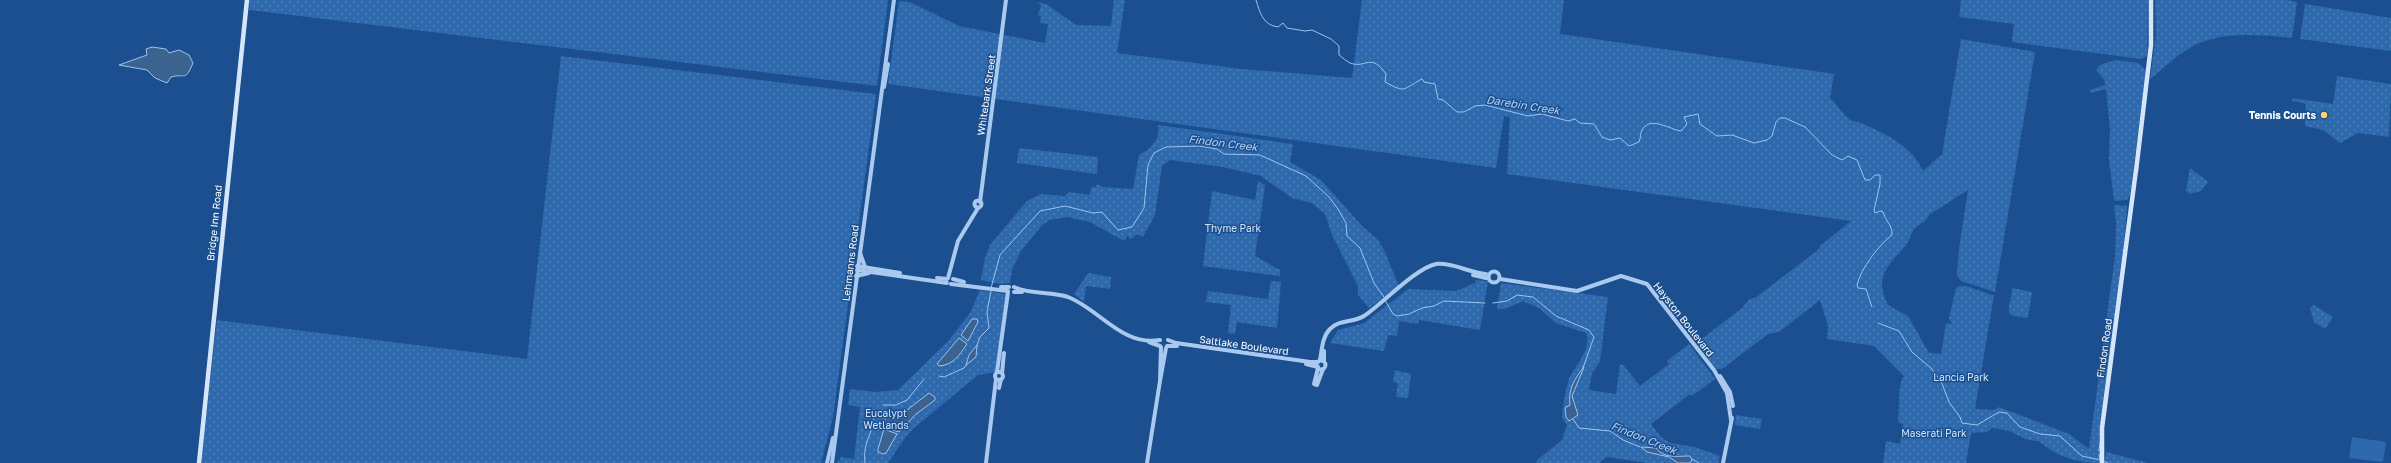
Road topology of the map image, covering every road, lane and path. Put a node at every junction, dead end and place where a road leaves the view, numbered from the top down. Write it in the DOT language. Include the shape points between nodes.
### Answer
graph roads {
  1 [pos="247,0"];
  2 [pos="895,0"];
  3 [pos="1006,0"];
  4 [pos="2151,0"];
  5 [pos="860,251"];
  6 [pos="865,267"];
  7 [pos="857,268"];
  8 [pos="875,272"];
  9 [pos="856,276"];
  10 [pos="1486,276"];
  11 [pos="1500,279"];
  12 [pos="950,280"];
  13 [pos="1011,290"];
  14 [pos="1160,340"];
  15 [pos="1168,340"];
  16 [pos="1160,346"];
  17 [pos="1167,347"];
  18 [pos="1320,361"];
  19 [pos="1320,368"];
  20 [pos="1000,373"];
  21 [pos="999,379"];
  22 [pos="1160,381"];
  23 [pos="1316,384"];
  24 [pos="836,428"];
  25 [pos="196,463"];
  26 [pos="827,463"];
  27 [pos="832,463"];
  28 [pos="987,463"];
  29 [pos="1147,463"];
  30 [pos="1723,463"];
  31 [pos="2102,463"];
  1 -- 25 [label="main road, Bridge Inn Road"];
  2 -- 5 [label="street, Lehmanns Road"];
  3 -- 12 [label="street, Whitebark Street" via="978,201 981,206 976,207 958,241"];
  4 -- 31 [label="main road, Findon Road" via="2151,45"];
  5 -- 6 [label="street"];
  5 -- 7 [label="street, Lehmanns Road"];
  6 -- 7 [label="street"];
  6 -- 12 [label="street"];
  7 -- 8 [label="street"];
  7 -- 9 [label="street, Lehmanns Road"];
  8 -- 9 [label="street"];
  8 -- 12 [label="street"];
  9 -- 24 [label="street, Lehmanns Road"];
  10 -- 18 [label="street" via="1445,264 1435,264 1422,270 1379,306 1360,318 1340,322 1331,328 1324,340"];
  11 -- 30 [label="street, Hayston Boulevard" via="1577,291 1621,276 1645,283 1652,288 1714,370 1727,393 1731,420"];
  12 -- 13 [label="street"];
  13 -- 14 [label="street" via="1069,298 1126,335"];
  13 -- 16 [label="street" via="1064,298 1127,338"];
  13 -- 20 [label="street"];
  14 -- 15 [label="street, Saltlake Boulevard"];
  14 -- 16 [label="street"];
  15 -- 17 [label="street"];
  15 -- 18 [label="street, Saltlake Boulevard" via="1310,362"];
  16 -- 17 [label="street, Saltlake Boulevard"];
  16 -- 22 [label="street"];
  17 -- 19 [label="street, Saltlake Boulevard" via="1176,346"];
  17 -- 22 [label="street"];
  18 -- 19 [label="street"];
  18 -- 19 [label="street" via="1325,365"];
  19 -- 23 [label="street"];
  20 -- 21 [label="street"];
  20 -- 21 [label="street" via="995,375"];
  21 -- 28 [label="street"];
  22 -- 29 [label="street" via="1156,420"];
  24 -- 26 [label="street, Lehmanns Road"];
  24 -- 27 [label="street, Lehmanns Road"];
}
